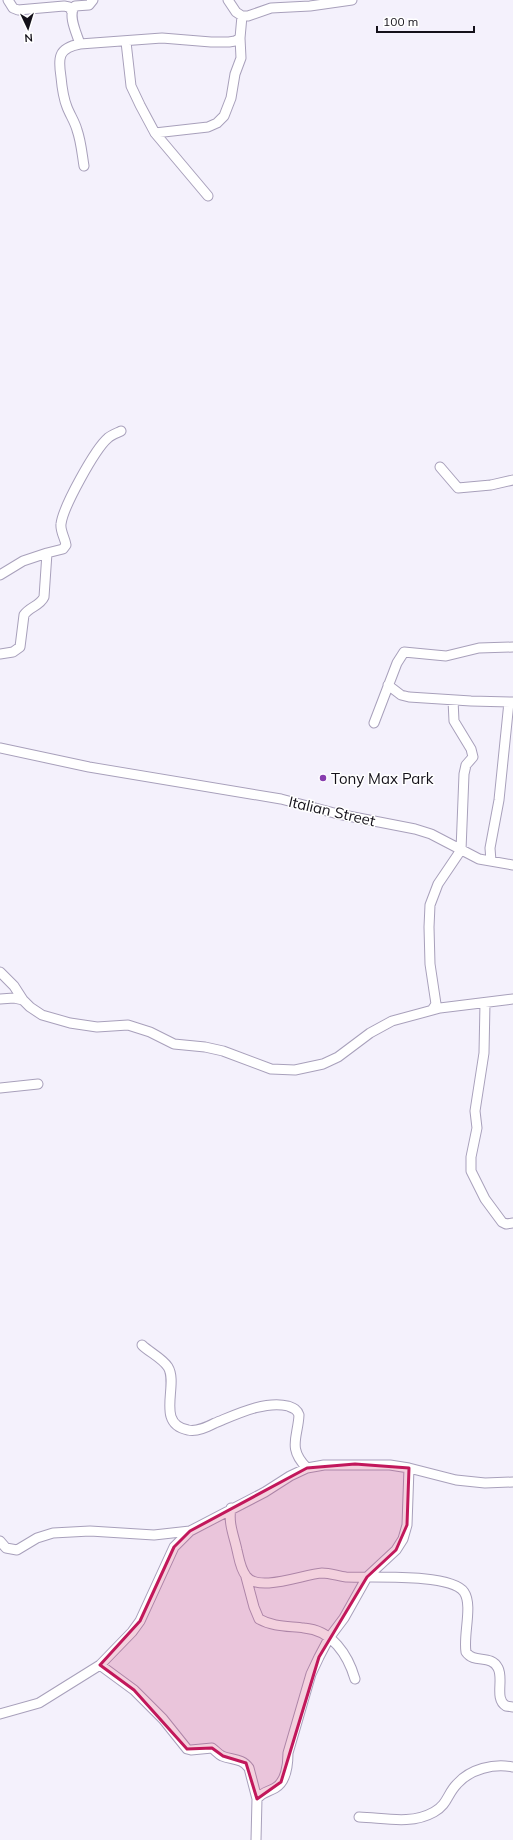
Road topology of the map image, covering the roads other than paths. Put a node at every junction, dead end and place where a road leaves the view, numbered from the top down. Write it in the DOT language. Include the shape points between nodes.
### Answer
graph roads {
  1 [pos="8,0"];
  2 [pos="102,0"];
  3 [pos="352,0"];
  4 [pos="93,1"];
  5 [pos="230,1"];
  6 [pos="68,6"];
  7 [pos="242,16"];
  8 [pos="240,38"];
  9 [pos="126,42"];
  10 [pos="80,44"];
  11 [pos="156,132"];
  12 [pos="84,166"];
  13 [pos="208,196"];
  14 [pos="121,431"];
  15 [pos="440,467"];
  16 [pos="513,480"];
  17 [pos="46,553"];
  18 [pos="0,575"];
  19 [pos="513,647"];
  20 [pos="0,654"];
  21 [pos="388,685"];
  22 [pos="453,700"];
  23 [pos="511,702"];
  24 [pos="374,723"];
  25 [pos="0,748"];
  26 [pos="461,850"];
  27 [pos="491,861"];
  28 [pos="513,865"];
  29 [pos="0,972"];
  30 [pos="512,998"];
  31 [pos="0,1000"];
  32 [pos="23,1000"];
  33 [pos="485,1003"];
  34 [pos="432,1010"];
  35 [pos="38,1084"];
  36 [pos="0,1088"];
  37 [pos="513,1223"];
  38 [pos="142,1345"];
  39 [pos="307,1468"];
  40 [pos="409,1468"];
  41 [pos="513,1482"];
  42 [pos="231,1508"];
  43 [pos="190,1531"];
  44 [pos="0,1541"];
  45 [pos="246,1577"];
  46 [pos="367,1577"];
  47 [pos="329,1638"];
  48 [pos="100,1664"];
  49 [pos="354,1679"];
  50 [pos="513,1707"];
  51 [pos="0,1714"];
  52 [pos="513,1767"];
  53 [pos="257,1799"];
  54 [pos="360,1817"];
  55 [pos="256,1840"];
  1 -- 6 [label="street" via="13,8 18,10"];
  2 -- 4 [label="street"];
  3 -- 7 [label="street" via="271,8"];
  4 -- 6 [label="street"];
  5 -- 7 [label="street" via="236,12"];
  6 -- 10 [label="street"];
  7 -- 8 [label="street"];
  8 -- 9 [label="street" via="229,42 162,38"];
  8 -- 11 [label="street" via="241,58 224,116 208,127"];
  9 -- 10 [label="street"];
  9 -- 11 [label="street" via="131,86"];
  10 -- 12 [label="street" via="70,46 62,52 59,65 62,92 77,130"];
  11 -- 13 [label="street"];
  14 -- 17 [label="street" via="108,438 83,474 61,524 65,548"];
  15 -- 16 [label="street" via="458,488"];
  17 -- 18 [label="street" via="23,561"];
  17 -- 20 [label="street" via="44,597 24,615 20,647 13,652"];
  19 -- 21 [label="street" via="479,648 446,656 404,652"];
  21 -- 22 [label="street" via="401,695"];
  21 -- 24 [label="street"];
  22 -- 23 [label="street"];
  22 -- 26 [label="street" via="454,721 473,753 464,774"];
  23 -- 27 [label="street" via="500,800 490,848"];
  25 -- 26 [label="street, Italian Street" via="89,767 281,799 338,814 415,829 431,834"];
  26 -- 27 [label="street, Italian Street" via="479,859"];
  26 -- 34 [label="street" via="438,884 430,905 430,964 436,1004"];
  27 -- 28 [label="street, Italian Street"];
  29 -- 32 [label="street"];
  30 -- 33 [label="street"];
  31 -- 32 [label="street"];
  32 -- 34 [label="street" via="42,1015 70,1023 103,1027 128,1025 174,1044 223,1051 271,1069 295,1070 323,1064 351,1048 370,1033 392,1022"];
  33 -- 34 [label="street"];
  33 -- 37 [label="street" via="484,1053 477,1098 477,1128 471,1171 485,1199 502,1222"];
  35 -- 36 [label="street"];
  38 -- 39 [label="street" via="167,1366 170,1377 169,1409 174,1422 187,1430 201,1429 270,1404 295,1408 299,1415 295,1443 299,1459"];
  39 -- 40 [label="street" via="374,1464"];
  39 -- 42 [label="street"];
  40 -- 41 [label="street" via="456,1480 484,1483"];
  40 -- 46 [label="street" via="407,1525 402,1539 396,1550"];
  42 -- 43 [label="street"];
  42 -- 45 [label="street" via="230,1521 240,1564"];
  43 -- 44 [label="street" via="154,1535 90,1531 54,1533 37,1538 17,1550 6,1548"];
  43 -- 48 [label="street" via="174,1547 140,1622"];
  45 -- 46 [label="street" via="258,1582 273,1583 324,1573 345,1577"];
  45 -- 47 [label="street" via="259,1619 273,1625 311,1628"];
  46 -- 47 [label="street" via="344,1618"];
  46 -- 50 [label="street" via="440,1580 460,1587 468,1601 466,1652 473,1658 496,1663 500,1670 502,1701 506,1706"];
  47 -- 49 [label="street" via="348,1660"];
  47 -- 53 [label="street" via="311,1674 288,1753 288,1765 281,1782 278,1787 261,1794"];
  48 -- 51 [label="street" via="39,1703"];
  48 -- 53 [label="street" via="134,1690 187,1748 212,1748 223,1756 243,1761 249,1768"];
  52 -- 54 [label="street" via="490,1766 466,1776 457,1783 442,1807 425,1816 406,1821"];
  53 -- 55 [label="street"];
}
